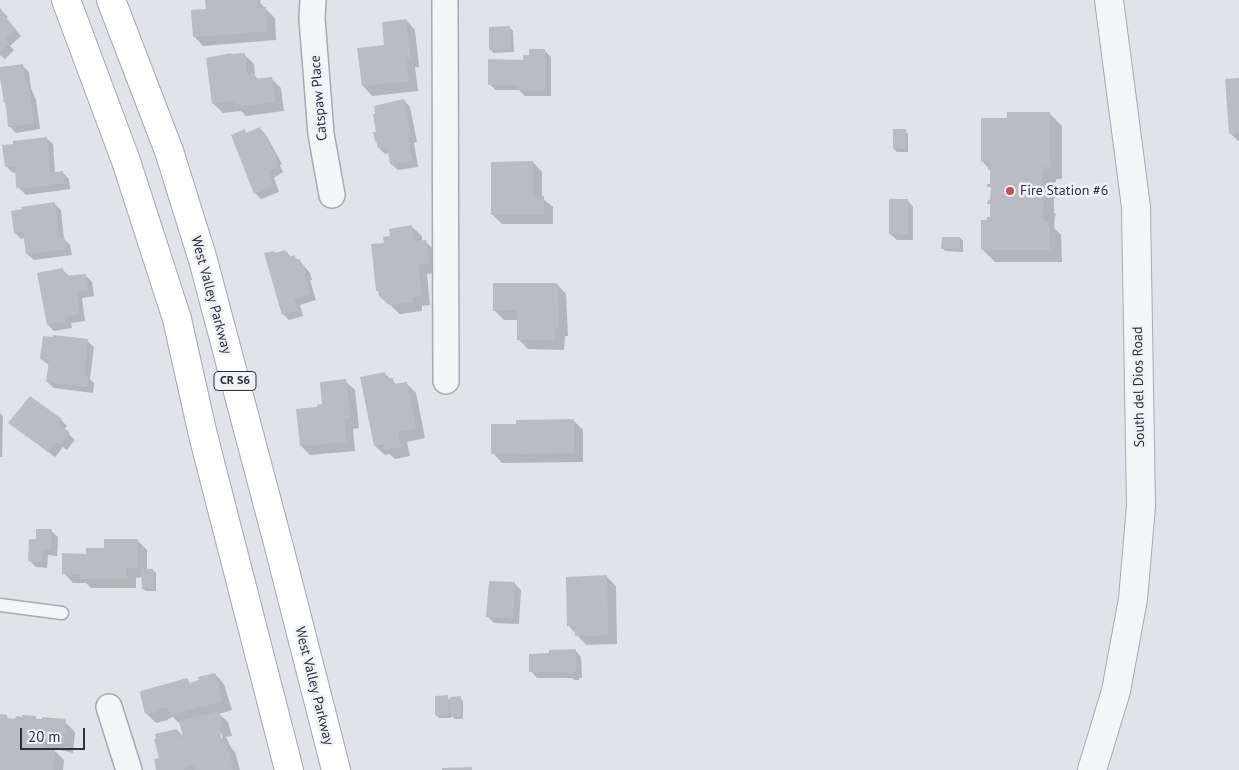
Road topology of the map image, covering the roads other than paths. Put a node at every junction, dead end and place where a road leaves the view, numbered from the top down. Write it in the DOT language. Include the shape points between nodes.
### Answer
graph roads {
  1 [pos="66,0"];
  2 [pos="111,0"];
  3 [pos="313,0"];
  4 [pos="445,0"];
  5 [pos="1109,0"];
  6 [pos="332,195"];
  7 [pos="446,382"];
  8 [pos="0,605"];
  9 [pos="62,613"];
  10 [pos="109,707"];
  11 [pos="129,770"];
  12 [pos="288,770"];
  13 [pos="336,770"];
  14 [pos="1092,770"];
  1 -- 12 [label="main road, CR S6" via="126,161 177,319"];
  2 -- 13 [label="main road, West Valley Parkway / CR S6" via="169,151 203,260"];
  3 -- 6 [label="street, Catspaw Place" via="321,134"];
  4 -- 7 [label="street"];
  5 -- 14 [label="street, South del Dios Road" via="1136,207 1142,506 1133,599 1116,691"];
  8 -- 9 [label="lane"];
  10 -- 11 [label="street"];
}
